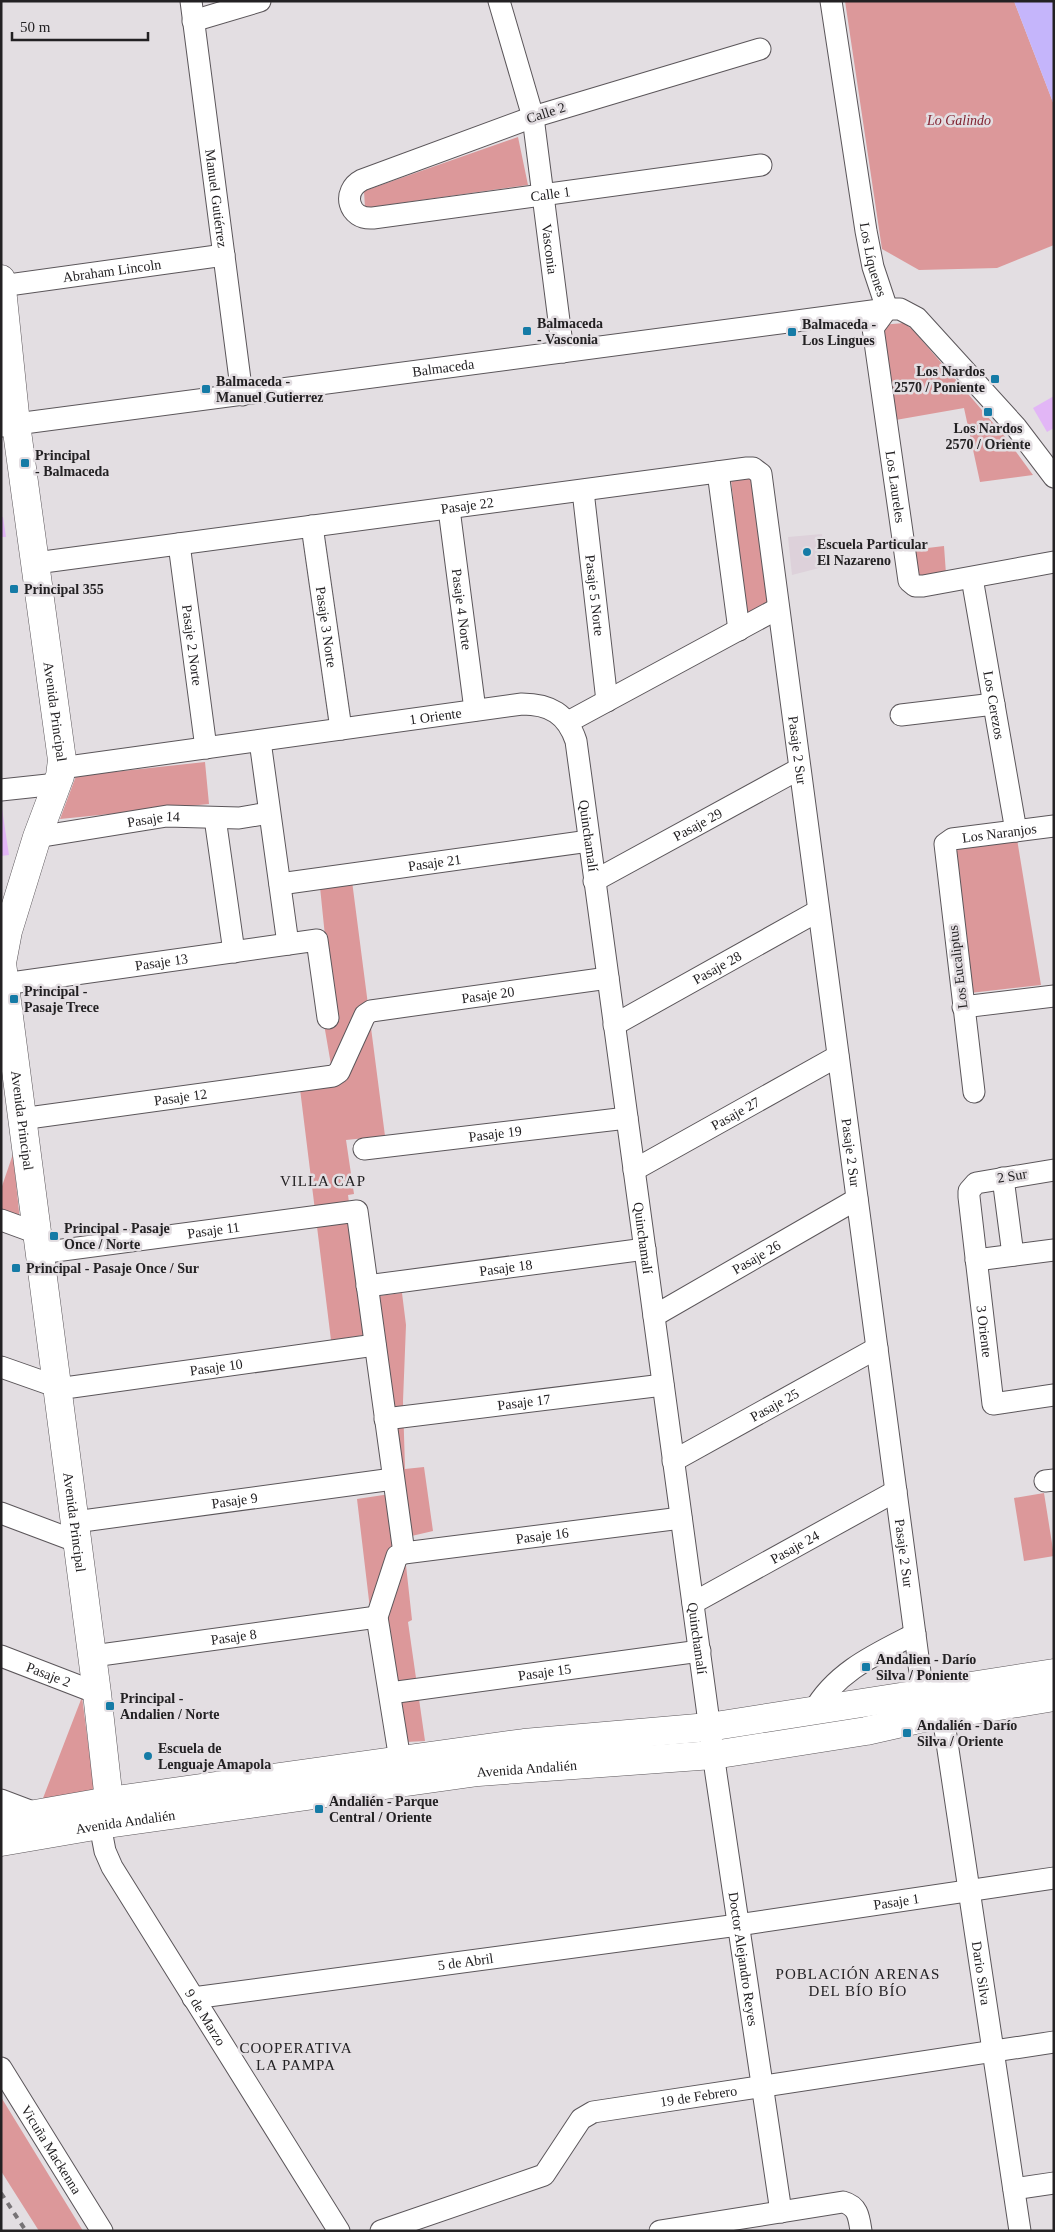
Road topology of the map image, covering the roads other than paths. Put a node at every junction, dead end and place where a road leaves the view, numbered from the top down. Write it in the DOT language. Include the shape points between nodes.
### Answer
graph roads {
  1 [pos="260,1"];
  2 [pos="499,1"];
  3 [pos="831,1"];
  4 [pos="192,11"];
  5 [pos="760,49"];
  6 [pos="533,117"];
  7 [pos="761,165"];
  8 [pos="543,195"];
  9 [pos="349,202"];
  10 [pos="224,255"];
  11 [pos="2,283"];
  12 [pos="886,309"];
  13 [pos="563,352"];
  14 [pos="242,394"];
  15 [pos="9,425"];
  16 [pos="718,472"];
  17 [pos="1054,477"];
  18 [pos="583,490"];
  19 [pos="449,509"];
  20 [pos="312,526"];
  21 [pos="179,544"];
  22 [pos="1054,562"];
  23 [pos="36,563"];
  24 [pos="972,578"];
  25 [pos="778,609"];
  26 [pos="739,630"];
  27 [pos="607,701"];
  28 [pos="994,704"];
  29 [pos="475,710"];
  30 [pos="901,715"];
  31 [pos="568,722"];
  32 [pos="341,729"];
  33 [pos="260,741"];
  34 [pos="206,748"];
  35 [pos="800,769"];
  36 [pos="59,776"];
  37 [pos="1,790"];
  38 [pos="270,814"];
  39 [pos="215,818"];
  40 [pos="1054,826"];
  41 [pos="1016,831"];
  42 [pos="37,838"];
  43 [pos="589,841"];
  44 [pos="946,842"];
  45 [pos="594,881"];
  46 [pos="280,884"];
  47 [pos="818,911"];
  48 [pos="4,930"];
  49 [pos="288,944"];
  50 [pos="234,952"];
  51 [pos="608,978"];
  52 [pos="4,984"];
  53 [pos="1054,996"];
  54 [pos="963,1007"];
  55 [pos="328,1018"];
  56 [pos="614,1025"];
  57 [pos="838,1056"];
  58 [pos="339,1072"];
  59 [pos="9,1079"];
  60 [pos="974,1092"];
  61 [pos="627,1118"];
  62 [pos="22,1119"];
  63 [pos="364,1149"];
  64 [pos="634,1170"];
  65 [pos="1054,1170"];
  66 [pos="1003,1178"];
  67 [pos="972,1186"];
  68 [pos="857,1199"];
  69 [pos="1,1220"];
  70 [pos="39,1243"];
  71 [pos="644,1249"];
  72 [pos="1054,1250"];
  73 [pos="1014,1255"];
  74 [pos="976,1260"];
  75 [pos="367,1286"];
  76 [pos="654,1316"];
  77 [pos="375,1346"];
  78 [pos="877,1348"];
  79 [pos="1,1367"];
  80 [pos="663,1384"];
  81 [pos="58,1386"];
  82 [pos="1054,1395"];
  83 [pos="386,1419"];
  84 [pos="674,1461"];
  85 [pos="394,1479"];
  86 [pos="896,1491"];
  87 [pos="1,1513"];
  88 [pos="681,1518"];
  89 [pos="77,1532"];
  90 [pos="404,1553"];
  91 [pos="693,1603"];
  92 [pos="377,1617"];
  93 [pos="915,1634"];
  94 [pos="700,1651"];
  95 [pos="1,1656"];
  96 [pos="93,1656"];
  97 [pos="1054,1673"];
  98 [pos="98,1693"];
  99 [pos="390,1693"];
  100 [pos="923,1695"];
  101 [pos="1054,1697"];
  102 [pos="813,1712"];
  103 [pos="943,1716"];
  104 [pos="710,1727"];
  105 [pos="713,1755"];
  106 [pos="400,1760"];
  107 [pos="1,1800"];
  108 [pos="104,1813"];
  109 [pos="38,1814"];
  110 [pos="1,1820"];
  111 [pos="1,1842"];
  112 [pos="1054,1878"];
  113 [pos="969,1891"];
  114 [pos="738,1925"];
  115 [pos="193,1998"];
  116 [pos="1054,2042"];
  117 [pos="993,2051"];
  118 [pos="1,2068"];
  119 [pos="762,2085"];
  120 [pos="1054,2183"];
  121 [pos="1014,2189"];
  122 [pos="781,2212"];
  123 [pos="102,2231"];
  124 [pos="339,2231"];
  125 [pos="381,2231"];
  126 [pos="660,2231"];
  127 [pos="861,2231"];
  128 [pos="1020,2231"];
  1 -- 4 [label="street"];
  2 -- 6 [label="street, Vasconia"];
  3 -- 12 [label="street, Los Líquenes" via="868,240"];
  4 -- 10 [label="street, Manuel Gutiérrez"];
  5 -- 6 [label="street, Calle 2"];
  6 -- 8 [label="street, Vasconia"];
  6 -- 9 [label="street, Calle 2" via="362,180 350,191"];
  7 -- 8 [label="street, Calle 1"];
  8 -- 9 [label="street, Calle 1" via="366,218 355,213"];
  8 -- 13 [label="street, Vasconia"];
  10 -- 11 [label="street, Abraham Lincoln"];
  10 -- 14 [label="street, Manuel Gutiérrez"];
  11 -- 15 [label="main road, Avenida Principal"];
  12 -- 13 [label="street, Balmaceda"];
  12 -- 17 [label="street, Los Líquenes" via="900,309 917,318 1016,427"];
  12 -- 24 [label="street, Los Laureles" via="873,328 907,578 919,587"];
  13 -- 14 [label="street, Balmaceda"];
  14 -- 15 [label="street, Balmaceda"];
  15 -- 23 [label="main road, Avenida Principal"];
  16 -- 18 [label="street, Pasaje 22"];
  16 -- 25 [label="street, Pasaje 22" via="752,468 761,474"];
  16 -- 26 [label="street"];
  18 -- 19 [label="street, Pasaje 22"];
  18 -- 27 [label="street, Pasaje 5 Norte"];
  19 -- 20 [label="street, Pasaje 22"];
  19 -- 29 [label="street, Pasaje 4 Norte"];
  20 -- 21 [label="street, Pasaje 22"];
  20 -- 32 [label="street, Pasaje 3 Norte"];
  21 -- 23 [label="street, Pasaje 22"];
  21 -- 34 [label="street, Pasaje 2 Norte"];
  22 -- 24 [label="street, Los Laureles"];
  23 -- 36 [label="main road, Avenida Principal" via="62,751"];
  24 -- 28 [label="street, Los Cerezos"];
  25 -- 26 [label="street"];
  25 -- 35 [label="street, Pasaje 2 Sur"];
  26 -- 27 [label="street"];
  27 -- 31 [label="street"];
  28 -- 30 [label="street"];
  28 -- 41 [label="street, Los Cerezos"];
  29 -- 31 [label="street, 1 Oriente" via="531,704 548,708"];
  29 -- 32 [label="street, 1 Oriente"];
  31 -- 43 [label="street, Quinchamalí" via="576,741"];
  32 -- 33 [label="street, 1 Oriente"];
  33 -- 34 [label="street, 1 Oriente"];
  33 -- 38 [label="street"];
  34 -- 36 [label="street, 1 Oriente"];
  35 -- 45 [label="street, Pasaje 29"];
  35 -- 47 [label="street, Pasaje 2 Sur"];
  36 -- 37 [label="street, 1 Oriente"];
  36 -- 42 [label="main road, Avenida Principal"];
  38 -- 39 [label="street, Pasaje 14"];
  38 -- 46 [label="street"];
  39 -- 42 [label="street, Pasaje 14" via="167,816"];
  39 -- 50 [label="street"];
  40 -- 41 [label="street, Los Naranjos"];
  41 -- 44 [label="street, Los Naranjos"];
  42 -- 48 [label="main road, Avenida Principal"];
  43 -- 45 [label="street, Quinchamalí"];
  43 -- 46 [label="street, Pasaje 21"];
  44 -- 54 [label="street, Los Eucaliptus" via="944,847"];
  45 -- 51 [label="street, Quinchamalí"];
  46 -- 49 [label="street"];
  47 -- 56 [label="street, Pasaje 28"];
  47 -- 57 [label="street, Pasaje 2 Sur"];
  48 -- 52 [label="main road, Avenida Principal"];
  49 -- 50 [label="street, Pasaje 13"];
  49 -- 55 [label="street, Pasaje 13" via="317,940"];
  50 -- 52 [label="street, Pasaje 13"];
  51 -- 56 [label="street, Quinchamalí"];
  51 -- 58 [label="street, Pasaje 20" via="368,1012"];
  52 -- 59 [label="main road, Avenida Principal"];
  53 -- 54 [label="street"];
  54 -- 60 [label="street, Los Eucaliptus"];
  56 -- 61 [label="street, Quinchamalí"];
  57 -- 64 [label="street, Pasaje 27"];
  57 -- 68 [label="street, Pasaje 2 Sur"];
  58 -- 62 [label="street, Pasaje 12" via="333,1076"];
  59 -- 62 [label="main road, Avenida Principal"];
  61 -- 63 [label="street, Pasaje 19"];
  61 -- 64 [label="street, Quinchamalí"];
  62 -- 70 [label="main road, Avenida Principal"];
  64 -- 71 [label="street, Quinchamalí"];
  65 -- 66 [label="street, 2 Sur"];
  66 -- 67 [label="street, 2 Sur" via="981,1181"];
  66 -- 73 [label="street"];
  67 -- 74 [label="street, 3 Oriente" via="969,1197"];
  68 -- 76 [label="street, Pasaje 26"];
  68 -- 78 [label="street, Pasaje 2 Sur"];
  69 -- 70 [label="street"];
  70 -- 75 [label="street, Pasaje 11" via="357,1211"];
  70 -- 81 [label="main road, Avenida Principal"];
  71 -- 75 [label="street, Pasaje 18"];
  71 -- 76 [label="street, Quinchamalí"];
  72 -- 73 [label="street"];
  73 -- 74 [label="street"];
  74 -- 82 [label="street, 3 Oriente" via="993,1404"];
  75 -- 77 [label="street"];
  76 -- 80 [label="street, Quinchamalí"];
  77 -- 81 [label="street, Pasaje 10" via="72,1387"];
  77 -- 83 [label="street"];
  78 -- 84 [label="street, Pasaje 25"];
  78 -- 86 [label="street, Pasaje 2 Sur"];
  79 -- 81 [label="street, Pasaje 10"];
  80 -- 83 [label="street, Pasaje 17"];
  80 -- 84 [label="street, Quinchamalí"];
  81 -- 89 [label="main road, Avenida Principal"];
  83 -- 85 [label="street"];
  84 -- 88 [label="street, Quinchamalí"];
  85 -- 89 [label="street, Pasaje 9"];
  85 -- 90 [label="street"];
  86 -- 91 [label="street, Pasaje 24"];
  86 -- 93 [label="street, Pasaje 2 Sur"];
  87 -- 89 [label="street"];
  88 -- 90 [label="street, Pasaje 16"];
  88 -- 91 [label="street, Quinchamalí"];
  89 -- 96 [label="main road, Avenida Principal"];
  90 -- 92 [label="street" via="395,1561"];
  91 -- 94 [label="street, Quinchamalí"];
  92 -- 96 [label="street, Pasaje 8"];
  92 -- 99 [label="street"];
  93 -- 100 [label="street, Pasaje 2 Sur"];
  93 -- 102 [label="street" via="848,1672 826,1692"];
  94 -- 99 [label="street, Pasaje 15"];
  94 -- 104 [label="street, Quinchamalí"];
  95 -- 98 [label="street, Pasaje 2"];
  96 -- 98 [label="main road, Avenida Principal"];
  97 -- 100 [label="main road, Avenida Andalién"];
  98 -- 108 [label="main road, Avenida Principal"];
  99 -- 106 [label="street"];
  100 -- 102 [label="main road, Avenida Andalién"];
  101 -- 103 [label="main road, Avenida Andalién"];
  102 -- 104 [label="main road, Avenida Andalién"];
  103 -- 105 [label="main road, Avenida Andalién"];
  103 -- 113 [label="street, Dario Silva"];
  104 -- 105 [label="street, Quinchamalí"];
  104 -- 106 [label="main road, Avenida Andalién" via="588,1736"];
  105 -- 108 [label="main road, Avenida Andalién" via="478,1772"];
  105 -- 114 [label="street, Doctor Alejandro Reyes"];
  106 -- 108 [label="main road, Avenida Andalién"];
  107 -- 109 [label="street"];
  108 -- 109 [label="main road, Avenida Andalién"];
  108 -- 111 [label="main road, Avenida Andalién"];
  108 -- 115 [label="street, 9 de Marzo" via="105,1851 112,1868"];
  109 -- 110 [label="main road, Avenida Andalién"];
  112 -- 113 [label="street, Pasaje 1"];
  113 -- 114 [label="street, Pasaje 1"];
  113 -- 117 [label="street, Dario Silva"];
  114 -- 115 [label="street, 5 de Abril"];
  114 -- 119 [label="street, Doctor Alejandro Reyes"];
  115 -- 124 [label="street, 9 de Marzo"];
  116 -- 117 [label="street, 19 de Febrero"];
  117 -- 119 [label="street, 19 de Febrero"];
  117 -- 121 [label="street, Dario Silva"];
  118 -- 123 [label="street, Vicuña Mackenna"];
  119 -- 122 [label="street, Doctor Alejandro Reyes"];
  119 -- 125 [label="street, 19 de Febrero" via="586,2114 544,2175"];
  120 -- 121 [label="street"];
  121 -- 128 [label="street, Dario Silva"];
  122 -- 126 [label="street"];
  122 -- 127 [label="street" via="847,2203 857,2212"];
}
